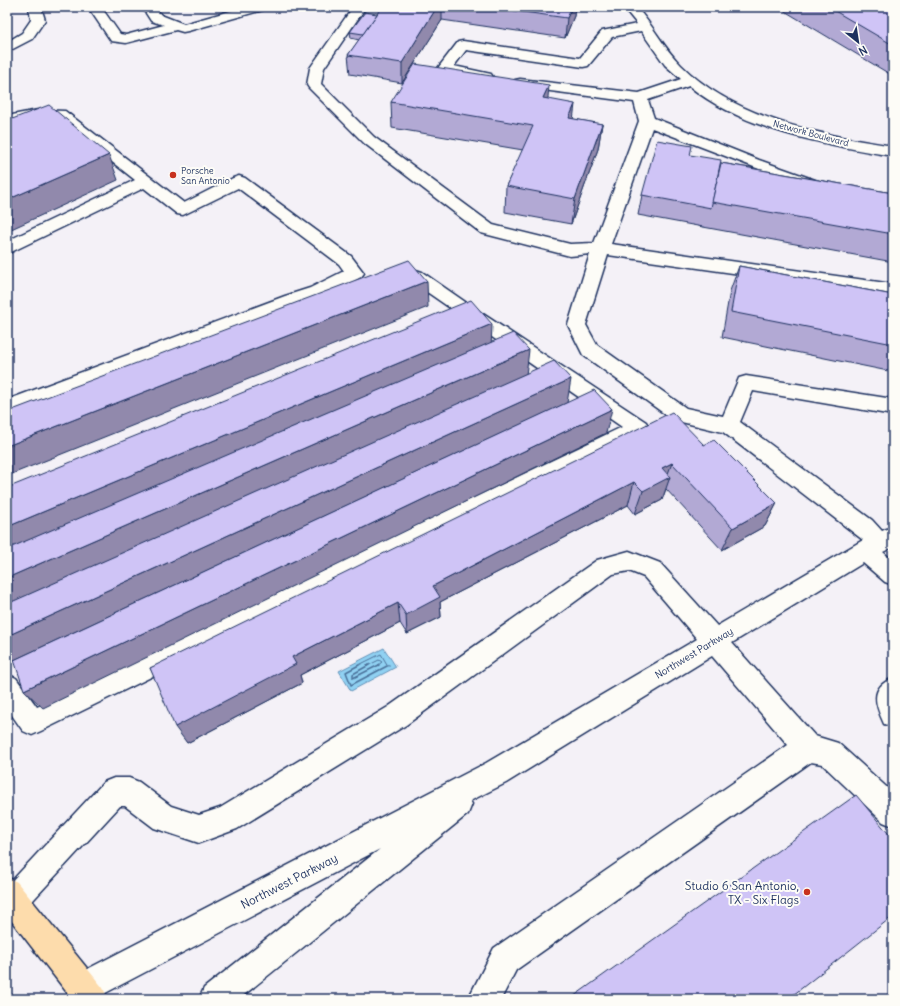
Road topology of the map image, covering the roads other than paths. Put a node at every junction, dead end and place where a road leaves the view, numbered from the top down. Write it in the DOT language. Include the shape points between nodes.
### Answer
graph roads {
  1 [pos="36,7"];
  2 [pos="94,7"];
  3 [pos="148,7"];
  4 [pos="258,7"];
  5 [pos="360,7"];
  6 [pos="629,7"];
  7 [pos="177,26"];
  8 [pos="645,26"];
  9 [pos="7,48"];
  10 [pos="691,80"];
  11 [pos="640,98"];
  12 [pos="7,121"];
  13 [pos="647,121"];
  14 [pos="893,151"];
  15 [pos="146,181"];
  16 [pos="828,190"];
  17 [pos="7,248"];
  18 [pos="601,248"];
  19 [pos="386,287"];
  20 [pos="893,290"];
  21 [pos="462,309"];
  22 [pos="440,318"];
  23 [pos="517,345"];
  24 [pos="495,355"];
  25 [pos="555,371"];
  26 [pos="533,380"];
  27 [pos="597,399"];
  28 [pos="893,407"];
  29 [pos="7,408"];
  30 [pos="575,409"];
  31 [pos="729,425"];
  32 [pos="879,543"];
  33 [pos="893,575"];
  34 [pos="715,641"];
  35 [pos="12,678"];
  36 [pos="893,690"];
  37 [pos="893,715"];
  38 [pos="808,748"];
  39 [pos="496,773"];
  40 [pos="893,812"];
  41 [pos="10,896"];
  42 [pos="87,994"];
  43 [pos="215,999"];
  44 [pos="484,999"];
  1 -- 9 [label="street" via="38,20 27,36"];
  2 -- 7 [label="street" via="116,38 126,39"];
  3 -- 7 [label="street" via="156,18"];
  4 -- 7 [label="street" via="183,28"];
  5 -- 18 [label="street" via="317,68 314,85 369,140 487,229 570,250"];
  6 -- 8 [label="street, Network Boulevard"];
  8 -- 10 [label="street, Network Boulevard" via="666,58"];
  8 -- 11 [label="street" via="607,34 583,64 463,45 445,68 503,80"];
  10 -- 11 [label="street"];
  10 -- 14 [label="street, Network Boulevard" via="730,104 777,124 830,140"];
  11 -- 13 [label="street"];
  12 -- 15 [label="street" via="38,114 60,114"];
  13 -- 16 [label="street"];
  13 -- 18 [label="street"];
  15 -- 17 [label="street"];
  15 -- 29 [label="street" via="183,210 239,181 344,260 355,273 310,296 291,300"];
  18 -- 20 [label="street"];
  18 -- 31 [label="street" via="578,325 590,350 680,415"];
  19 -- 21 [label="street" via="416,276"];
  21 -- 22 [label="street"];
  21 -- 23 [label="street"];
  23 -- 24 [label="street"];
  23 -- 25 [label="street"];
  25 -- 26 [label="street"];
  25 -- 27 [label="street"];
  27 -- 30 [label="street"];
  27 -- 35 [label="street" via="639,428 32,722"];
  28 -- 31 [label="street" via="746,383"];
  31 -- 32 [label="street" via="864,527"];
  32 -- 33 [label="street"];
  32 -- 34 [label="street, Northwest Parkway"];
  34 -- 38 [label="street"];
  34 -- 39 [label="street, Northwest Parkway"];
  34 -- 41 [label="street" via="652,570 626,559 605,567 397,716 227,819 198,829 164,818 129,792 114,792"];
  36 -- 37 [label="street" via="888,694"];
  38 -- 40 [label="street" via="829,752"];
  38 -- 44 [label="street" via="505,959"];
  39 -- 42 [label="street, Northwest Parkway"];
  39 -- 43 [label="street, Northwest Parkway"];
  41 -- 42 [label="main road"];
}
